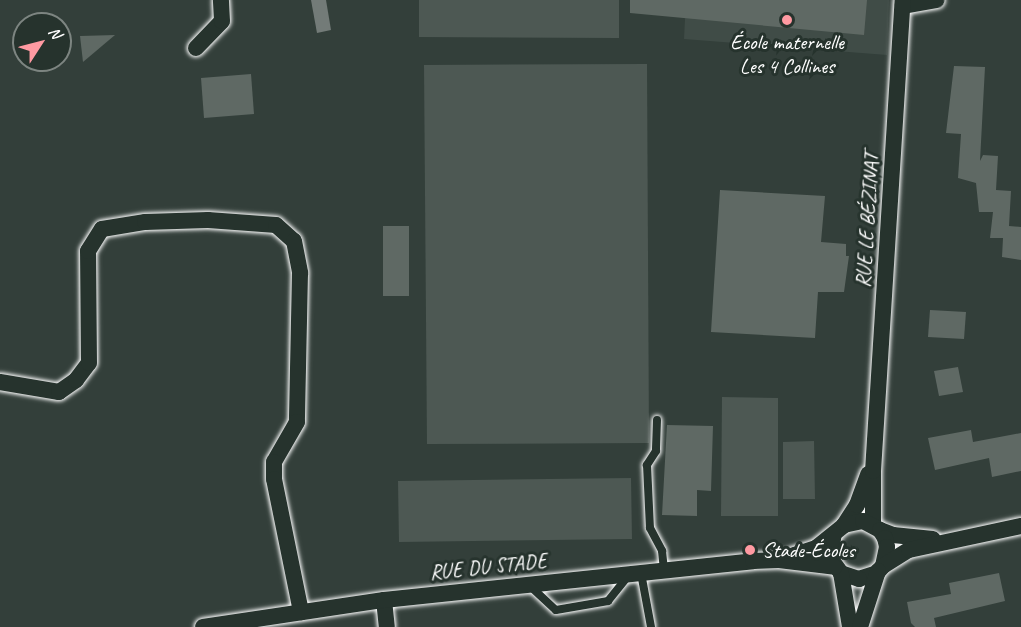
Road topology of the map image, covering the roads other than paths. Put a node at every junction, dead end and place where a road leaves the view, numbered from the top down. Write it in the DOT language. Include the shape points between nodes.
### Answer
graph roads {
  1 [pos="220,0"];
  2 [pos="936,0"];
  3 [pos="903,3"];
  4 [pos="196,48"];
  5 [pos="0,382"];
  6 [pos="657,420"];
  7 [pos="876,444"];
  8 [pos="1021,526"];
  9 [pos="876,528"];
  10 [pos="839,529"];
  11 [pos="955,539"];
  12 [pos="779,560"];
  13 [pos="880,569"];
  14 [pos="838,570"];
  15 [pos="664,571"];
  16 [pos="635,574"];
  17 [pos="528,585"];
  18 [pos="384,600"];
  19 [pos="301,612"];
  20 [pos="203,627"];
  21 [pos="387,627"];
  22 [pos="651,627"];
  23 [pos="850,627"];
  24 [pos="860,627"];
  1 -- 4 [label="street" via="222,21"];
  2 -- 3 [label="street"];
  3 -- 7 [label="street, RUE LE BÉZINAT"];
  5 -- 19 [label="street" via="59,392 76,380 89,363 87,251 102,229 145,222 208,220 276,225 294,240 300,273 297,422 274,462 274,479"];
  6 -- 15 [label="lane" via="656,451 647,465 650,528 662,551"];
  7 -- 9 [label="street, RUE LE BÉZINAT"];
  7 -- 10 [label="street, RUE LE BÉZINAT" via="857,505"];
  8 -- 11 [label="street"];
  9 -- 10 [label="street" via="863,521"];
  9 -- 11 [label="street" via="908,538"];
  9 -- 13 [label="street" via="887,547"];
  10 -- 12 [label="street, RUE DU STADE" via="816,548"];
  10 -- 14 [label="street" via="829,548"];
  11 -- 13 [label="street" via="909,550"];
  12 -- 14 [label="street, RUE DU STADE"];
  12 -- 15 [label="street, RUE DU STADE"];
  13 -- 14 [label="street" via="859,579"];
  13 -- 24 [label="street"];
  14 -- 23 [label="street"];
  15 -- 16 [label="street, RUE DU STADE"];
  16 -- 17 [label="street, RUE DU STADE"];
  16 -- 17 [label="lane" via="608,602 556,610"];
  16 -- 22 [label="lane"];
  17 -- 18 [label="street, RUE DU STADE"];
  18 -- 19 [label="street, RUE DU STADE"];
  18 -- 21 [label="street"];
  19 -- 20 [label="street, RUE DU STADE"];
}
